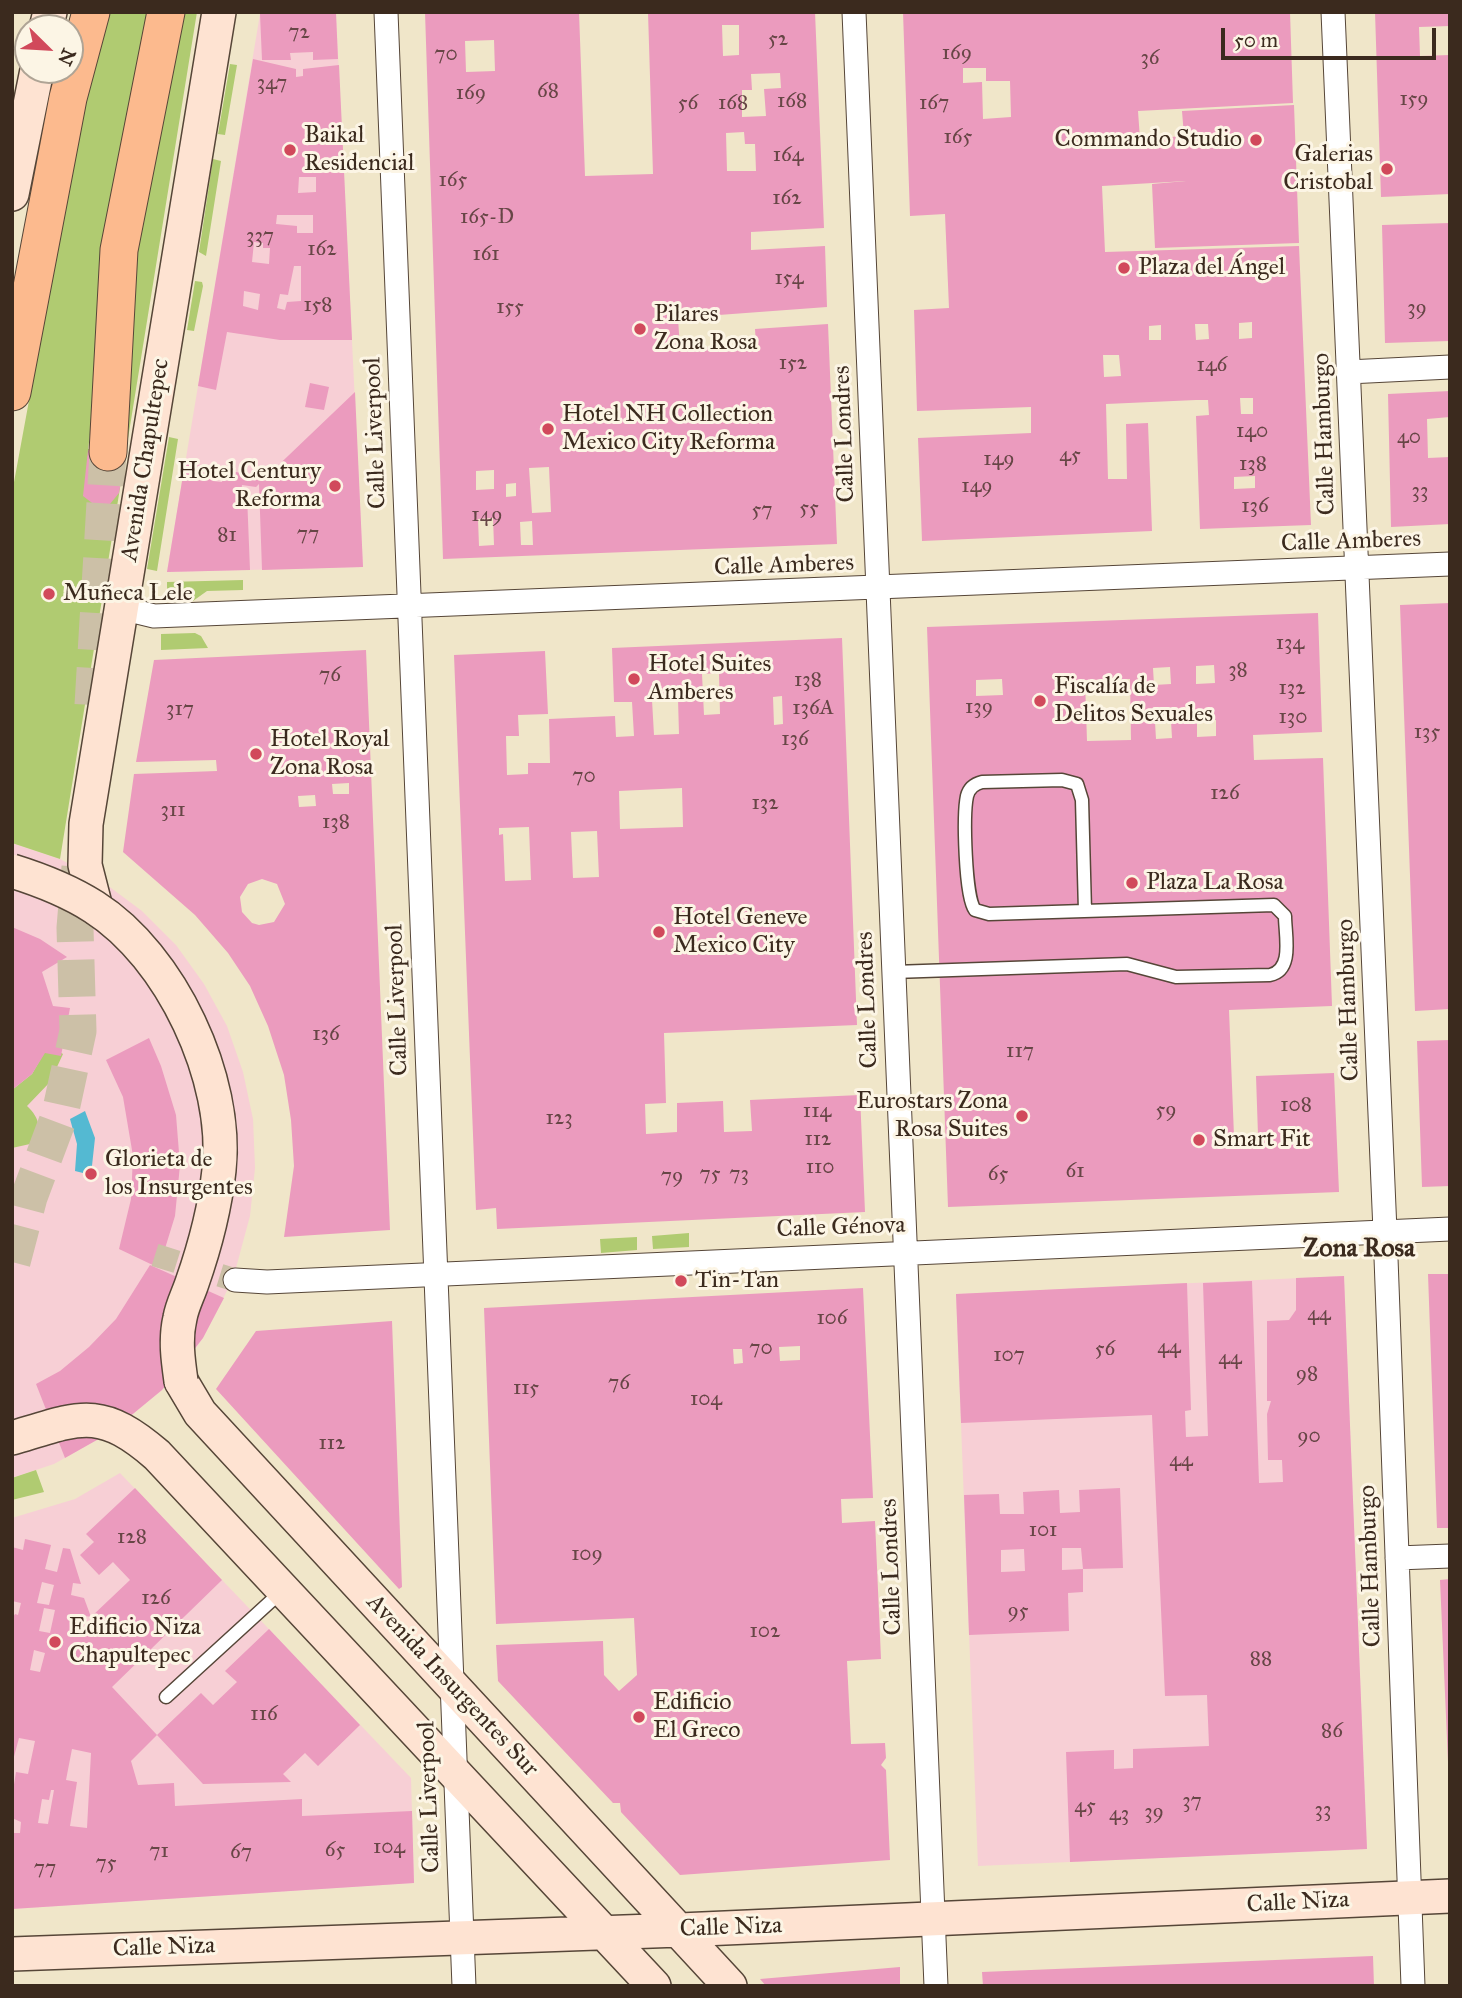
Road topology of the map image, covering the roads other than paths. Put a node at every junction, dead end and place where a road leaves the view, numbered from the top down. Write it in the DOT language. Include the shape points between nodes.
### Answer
graph roads {
  1 [pos="91,12"];
  2 [pos="166,12"];
  3 [pos="219,12"];
  4 [pos="386,12"];
  5 [pos="855,12"];
  6 [pos="1333,12"];
  7 [pos="34,84"];
  8 [pos="12,194"];
  9 [pos="1450,367"];
  10 [pos="1348,372"];
  11 [pos="12,392"];
  12 [pos="108,452"];
  13 [pos="1450,564"];
  14 [pos="1356,568"];
  15 [pos="878,588"];
  16 [pos="121,608"];
  17 [pos="409,608"];
  18 [pos="12,871"];
  19 [pos="96,908"];
  20 [pos="1085,911"];
  21 [pos="894,972"];
  22 [pos="1450,1229"];
  23 [pos="1385,1231"];
  24 [pos="905,1252"];
  25 [pos="435,1272"];
  26 [pos="235,1280"];
  27 [pos="12,1438"];
  28 [pos="1450,1556"];
  29 [pos="1397,1558"];
  30 [pos="284,1590"];
  31 [pos="452,1687"];
  32 [pos="166,1696"];
  33 [pos="454,1771"];
  34 [pos="1450,1896"];
  35 [pos="1410,1898"];
  36 [pos="933,1919"];
  37 [pos="680,1930"];
  38 [pos="605,1933"];
  39 [pos="462,1937"];
  40 [pos="12,1954"];
  41 [pos="464,1986"];
  42 [pos="654,1986"];
  43 [pos="730,1986"];
  44 [pos="936,1986"];
  45 [pos="1413,1986"];
  1 -- 11 [label="main road" via="68,98"];
  2 -- 12 [label="main road, Avenida Chapultepec" via="117,260"];
  3 -- 16 [label="main road, Avenida Chapultepec"];
  4 -- 17 [label="street, Calle Liverpool"];
  5 -- 15 [label="street, Calle Londres"];
  6 -- 10 [label="street, Calle Hamburgo"];
  7 -- 8 [label="main road"];
  9 -- 10 [label="street"];
  10 -- 14 [label="street, Calle Hamburgo"];
  13 -- 14 [label="street, Calle Amberes"];
  14 -- 15 [label="street, Calle Amberes"];
  14 -- 23 [label="street, Calle Hamburgo"];
  15 -- 17 [label="street, Calle Amberes"];
  15 -- 21 [label="street, Calle Londres"];
  16 -- 17 [label="street, Calle Amberes" via="154,616"];
  16 -- 19 [label="main road, Avenida Chapultepec" via="86,824 86,866"];
  17 -- 25 [label="street, Calle Liverpool"];
  18 -- 19 [label="main road, bridge" via="46,881"];
  19 -- 31 [label="main road, Avenida Insurgentes Sur, bridge" via="156,967 177,1001 204,1060 217,1109 220,1168 210,1226 180,1318 181,1381 200,1413"];
  20 -- 20 [label="lane" via="989,914 975,910 969,901 967,852 971,788 982,782 1062,780 1077,784 1082,800"];
  20 -- 21 [label="lane" via="1274,905 1285,916 1284,964 1270,975 1176,977 1127,964"];
  21 -- 24 [label="street, Calle Londres"];
  22 -- 23 [label="street, Calle Génova"];
  23 -- 24 [label="street, Calle Génova"];
  23 -- 29 [label="street, Calle Hamburgo"];
  24 -- 25 [label="street, Calle Génova"];
  24 -- 36 [label="street, Calle Londres"];
  25 -- 26 [label="street, Calle Génova"];
  25 -- 31 [label="street, Calle Liverpool"];
  27 -- 30 [label="main road" via="75,1420 97,1419 131,1433"];
  28 -- 29 [label="street"];
  29 -- 35 [label="street, Calle Hamburgo"];
  30 -- 32 [label="lane"];
  30 -- 33 [label="main road"];
  31 -- 33 [label="street, Calle Liverpool"];
  31 -- 37 [label="main road, Avenida Insurgentes Sur"];
  33 -- 38 [label="main road"];
  33 -- 39 [label="street, Calle Liverpool"];
  34 -- 35 [label="main road, Calle Niza"];
  35 -- 36 [label="main road, Calle Niza"];
  35 -- 45 [label="street, Calle Hamburgo"];
  36 -- 37 [label="main road, Calle Niza"];
  36 -- 44 [label="street, Calle Londres"];
  37 -- 38 [label="main road, Calle Niza"];
  37 -- 43 [label="main road, Avenida Insurgentes Sur"];
  38 -- 39 [label="main road, Calle Niza"];
  38 -- 42 [label="main road"];
  39 -- 40 [label="main road, Calle Niza"];
  39 -- 41 [label="street, Calle Liverpool"];
}
